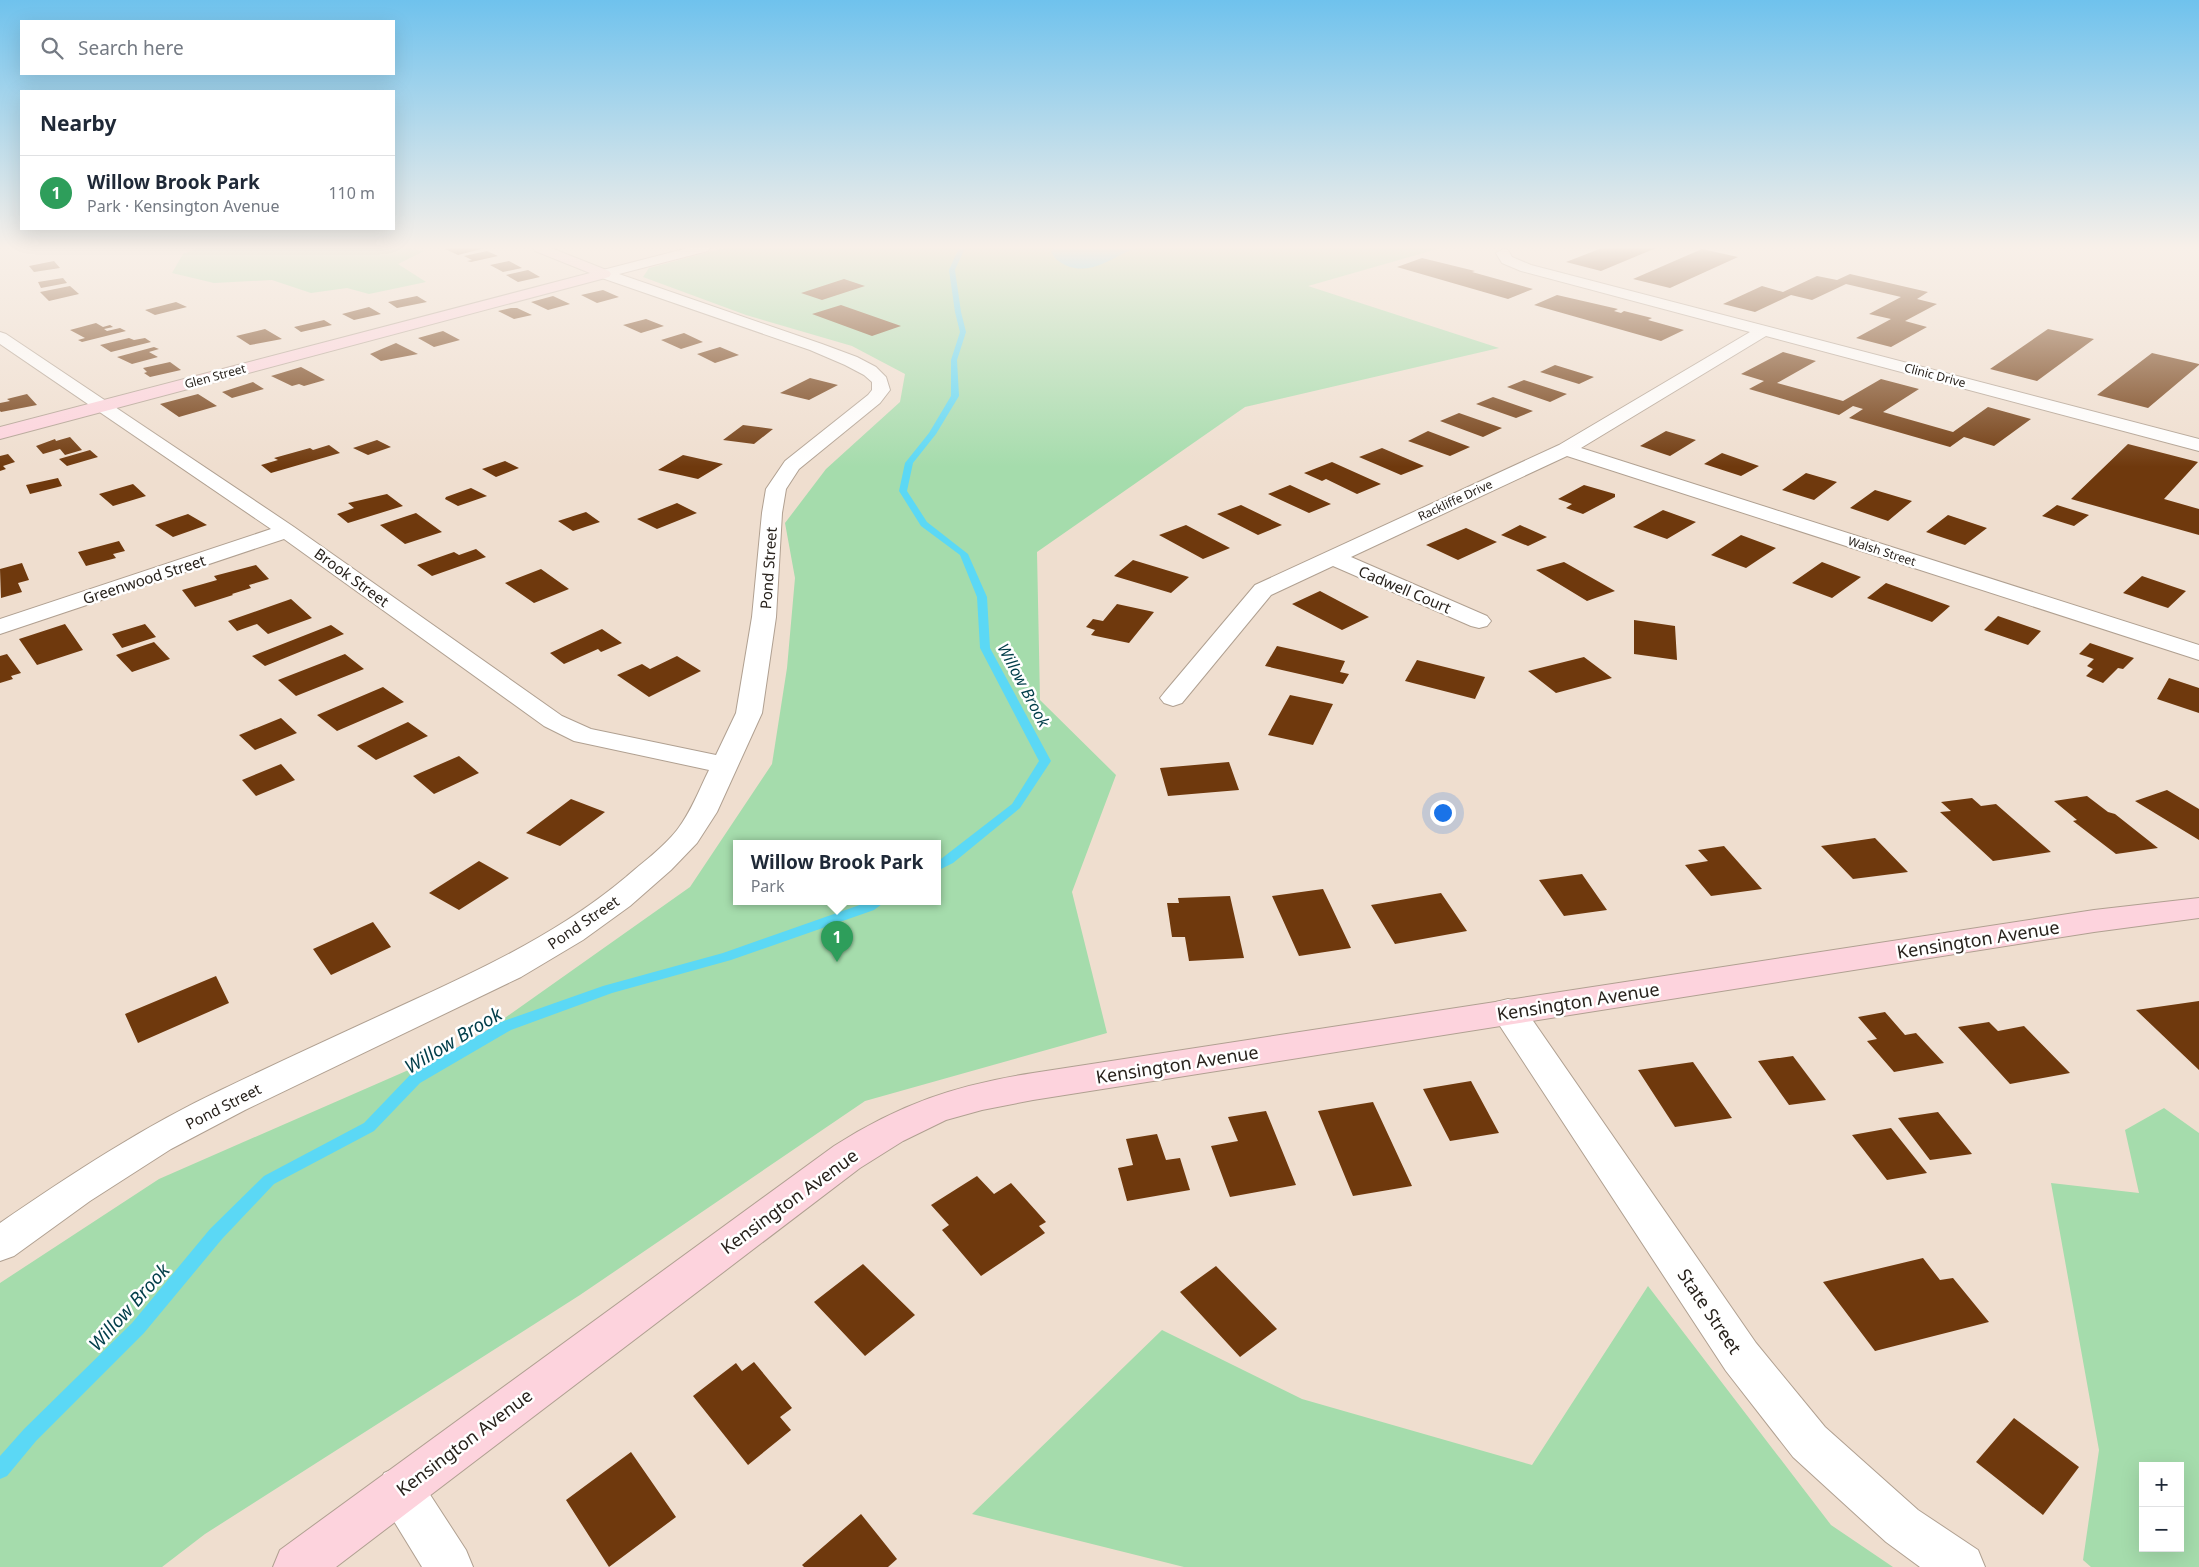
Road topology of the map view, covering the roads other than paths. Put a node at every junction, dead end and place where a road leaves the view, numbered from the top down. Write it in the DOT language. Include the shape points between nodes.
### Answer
graph roads {
  1 [pos="425,321"];
  2 [pos="741,321"];
  3 [pos="1730,321"];
  4 [pos="1764,330"];
  5 [pos="0,337"];
  6 [pos="103,406"];
  7 [pos="0,433"];
  8 [pos="2199,445"];
  9 [pos="1566,449"];
  10 [pos="287,531"];
  11 [pos="1332,557"];
  12 [pos="1479,621"];
  13 [pos="0,627"];
  14 [pos="2199,653"];
  15 [pos="1173,698"];
  16 [pos="726,765"];
  17 [pos="2199,908"];
  18 [pos="1508,1011"];
  19 [pos="0,1244"];
  20 [pos="400,1490"];
  21 [pos="297,1567"];
  22 [pos="449,1567"];
  23 [pos="1961,1567"];
  1 -- 6 [label="main road, Glen Street"];
  2 -- 16 [label="street, Pond Street" via="816,347 870,371 880,381 881,390 792,465 776,489 764,617 749,713"];
  3 -- 4 [label="street, Clinic Drive"];
  4 -- 8 [label="street, Clinic Drive"];
  4 -- 9 [label="street, Rackliffe Drive"];
  5 -- 6 [label="street, Brook Street"];
  6 -- 7 [label="main road, Glen Street"];
  6 -- 10 [label="street, Brook Street"];
  9 -- 11 [label="street, Rackliffe Drive"];
  9 -- 14 [label="street, Walsh Street"];
  10 -- 13 [label="street, Greenwood Street"];
  10 -- 16 [label="street, Brook Street" via="553,721 583,735"];
  11 -- 12 [label="street, Cadwell Court"];
  11 -- 15 [label="street, Rackliffe Drive" via="1263,590"];
  16 -- 19 [label="street, Pond Street" via="687,837 620,899 572,932 510,969 232,1100 158,1139"];
  17 -- 18 [label="main road, Kensington Avenue"];
  18 -- 20 [label="main road, Kensington Avenue" via="1027,1088 965,1101 918,1116 847,1157"];
  18 -- 23 [label="street, State Street" via="1741,1357 1809,1442 1902,1526"];
  20 -- 21 [label="main road, Kensington Avenue"];
  20 -- 22 [label="street"];
}
